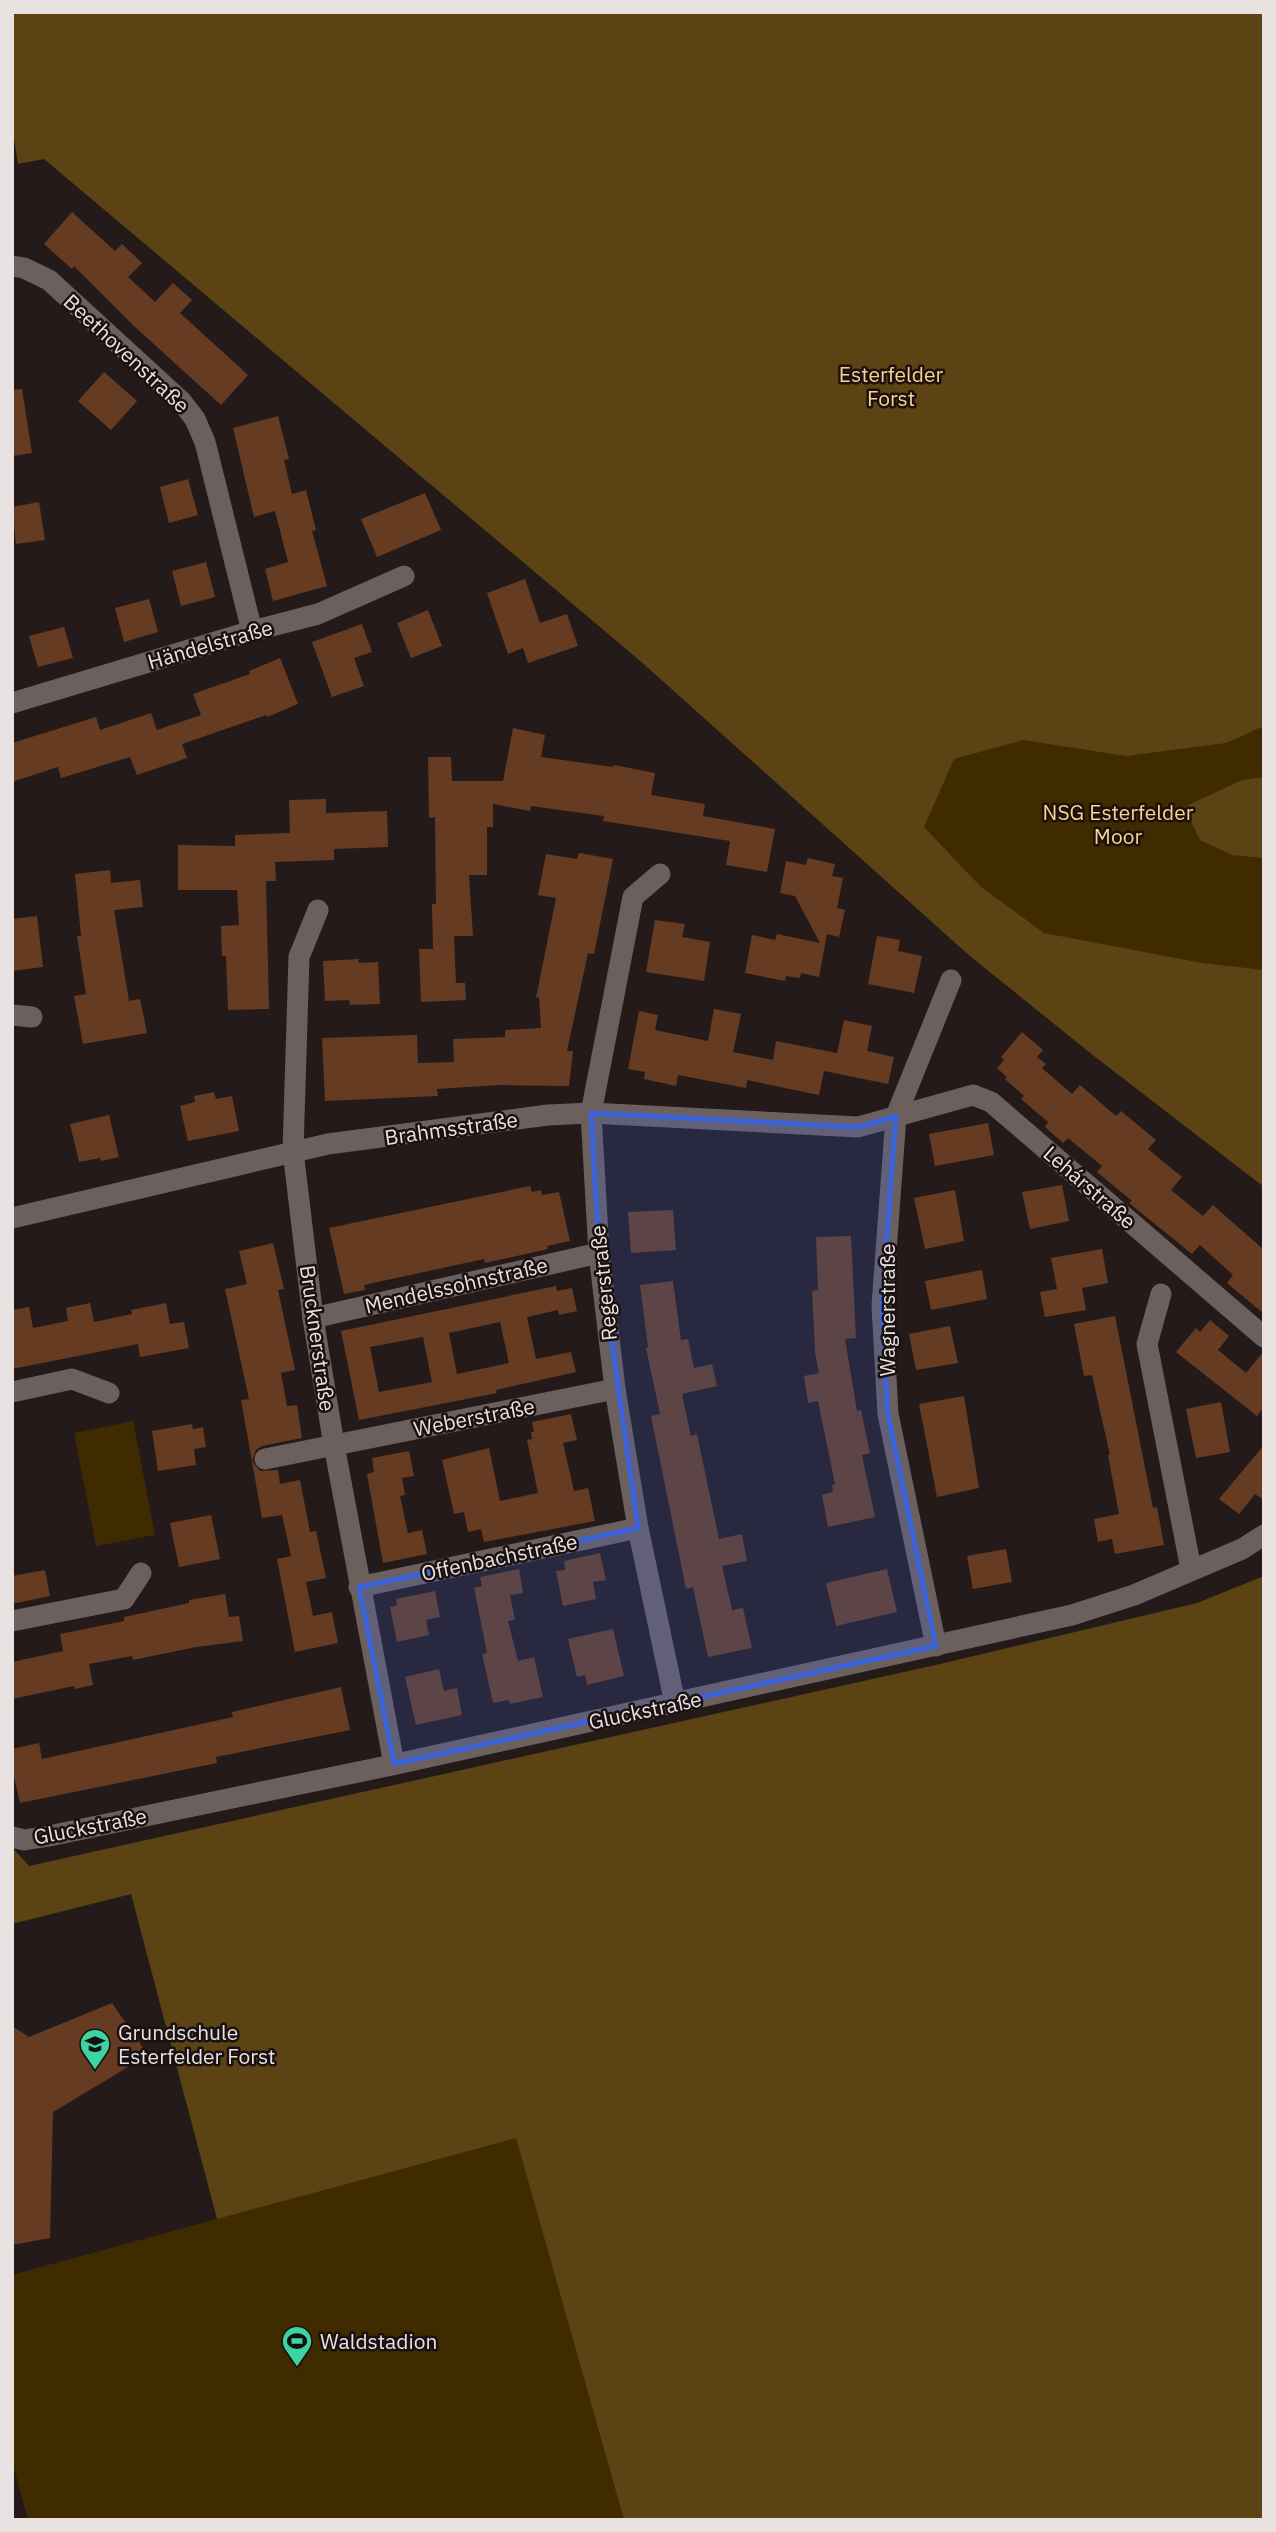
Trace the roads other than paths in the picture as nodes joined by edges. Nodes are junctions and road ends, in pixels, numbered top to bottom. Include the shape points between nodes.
1 (12, 266) edge
2 (404, 576) dead end
3 (252, 631) junction
4 (12, 702) edge
5 (660, 874) dead end
6 (318, 910) dead end
7 (951, 981) dead end
8 (591, 1113) junction
9 (896, 1116) junction
10 (293, 1151) junction
11 (12, 1218) edge
12 (598, 1253) junction
13 (1161, 1294) dead end
14 (313, 1318) junction
15 (1264, 1338) edge
16 (615, 1389) junction
17 (12, 1392) edge
18 (109, 1393) dead end
19 (334, 1445) junction
20 (265, 1459) dead end
21 (638, 1528) junction
22 (1264, 1535) edge
23 (1191, 1569) junction
24 (141, 1573) dead end
25 (359, 1587) junction
26 (12, 1621) edge
27 (936, 1646) junction
28 (675, 1703) junction
29 (394, 1764) junction
30 (12, 1837) edge

1 - 3 street, Beethovenstraße via 49,280 195,419 205,442
2 - 3 street, Händelstraße via 318,614
3 - 4 street, Händelstraße
5 - 8 street, Regerstraße via 633,897
6 - 10 street, Brucknerstraße via 299,957
7 - 9 street, Wagnerstraße
8 - 9 street, Brahmsstraße via 858,1127
8 - 10 street, Brahmsstraße
8 - 12 street, Regerstraße
9 - 15 street, Lehárstraße via 973,1094 991,1102
9 - 27 street, Wagnerstraße via 883,1306 888,1414
10 - 11 street, Brahmsstraße
10 - 14 street, Brucknerstraße
12 - 14 street, Mendelssohnstraße
12 - 16 street, Regerstraße
13 - 23 street via 1147,1344
14 - 19 street, Brucknerstraße
16 - 19 street, Weberstraße
16 - 21 street, Regerstraße
17 - 18 street via 72,1379
19 - 20 street, Weberstraße
19 - 25 street, Brucknerstraße
21 - 25 street, Offenbachstraße
21 - 28 street, Regerstraße
22 - 23 street, Gluckstraße
23 - 27 street, Gluckstraße via 1134,1595 1072,1615
24 - 26 street via 124,1599
25 - 29 street, Brucknerstraße
27 - 28 street, Gluckstraße
28 - 29 street, Gluckstraße
29 - 30 street, Gluckstraße via 50,1836

